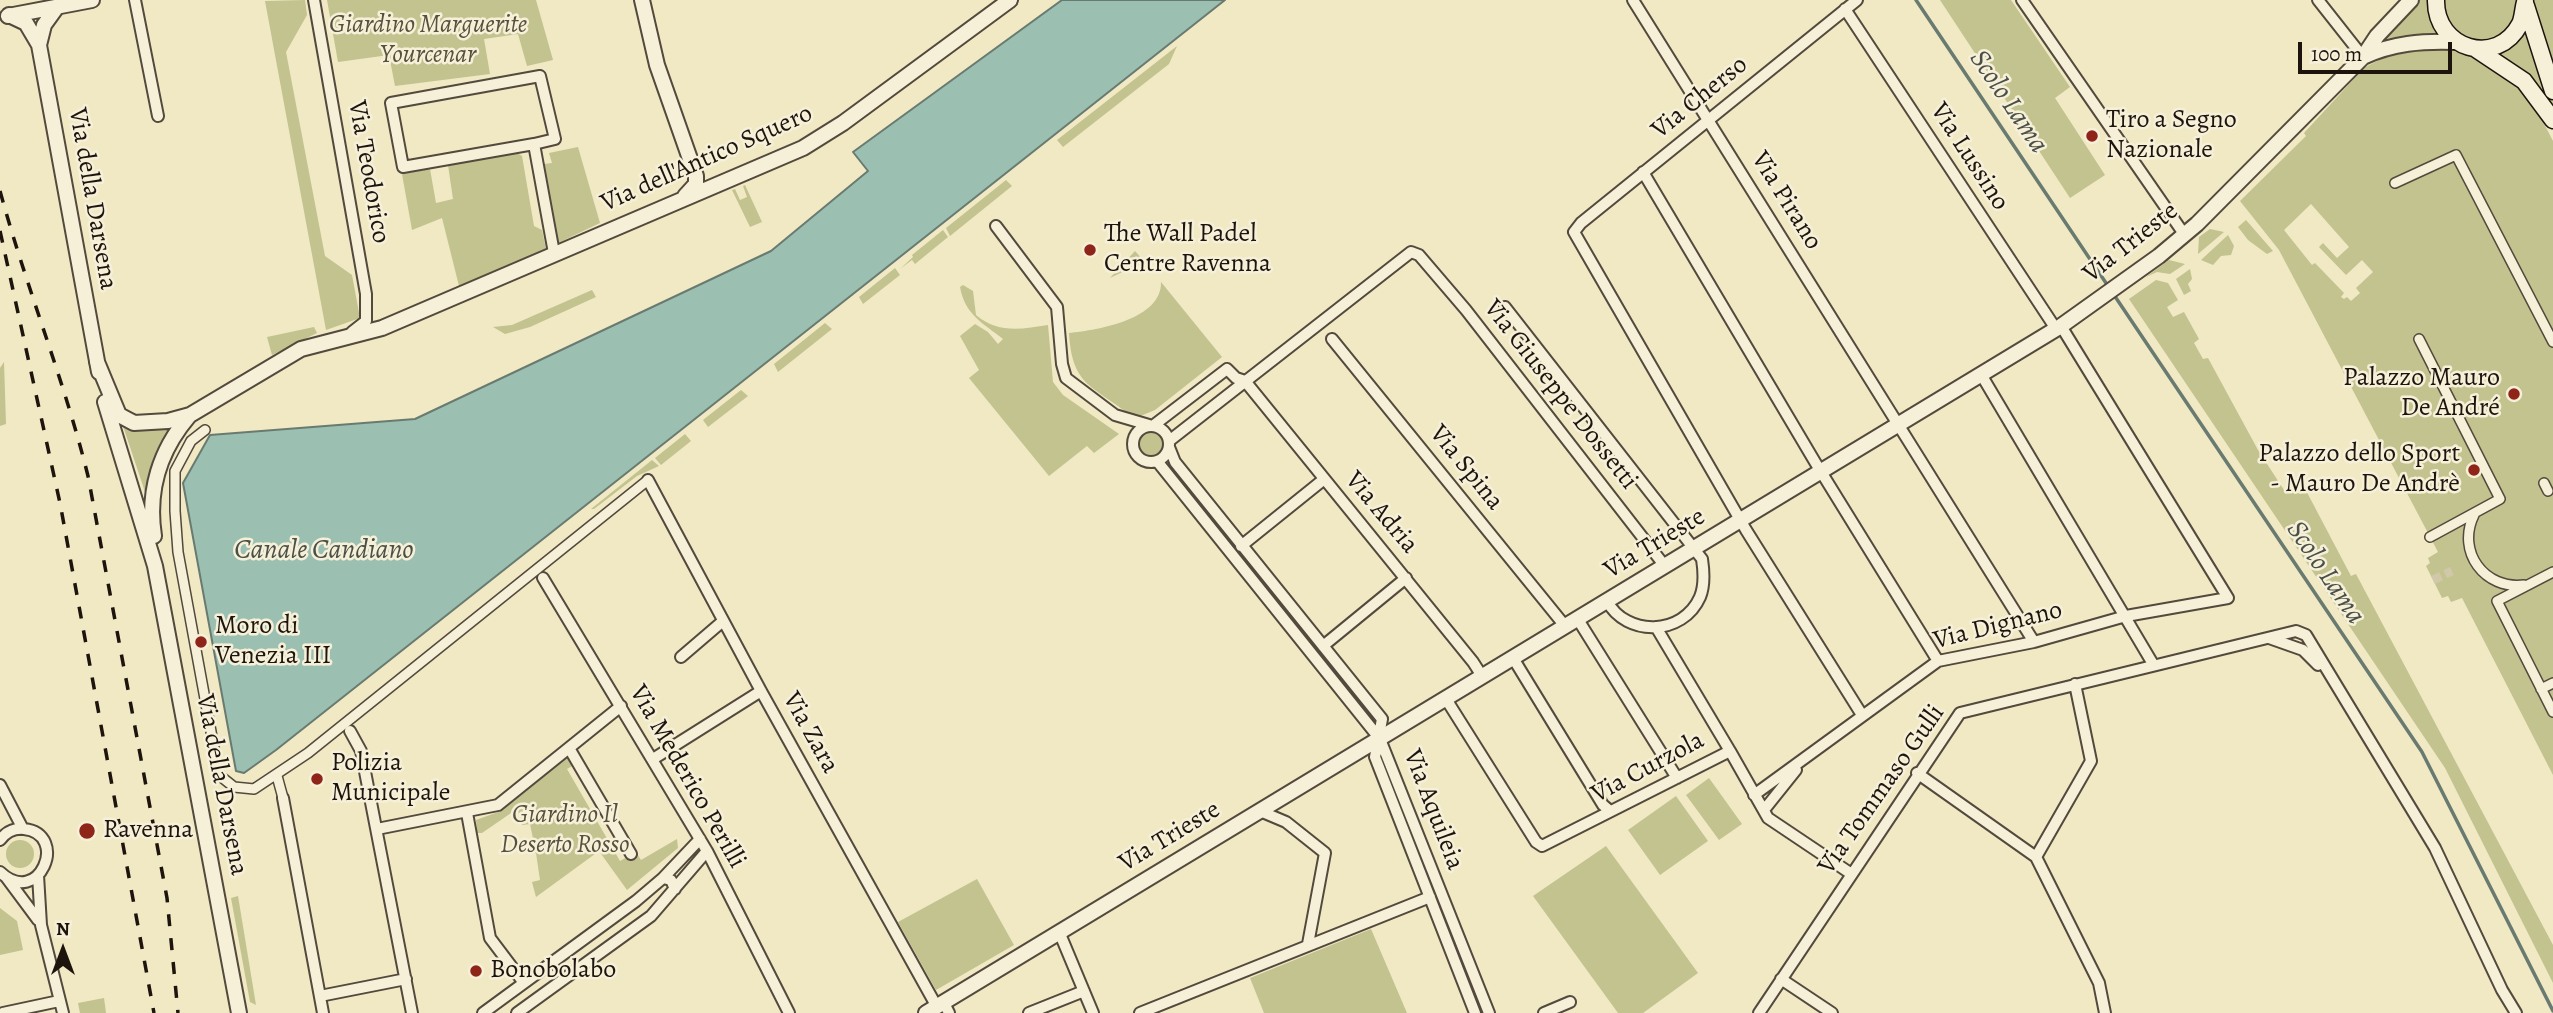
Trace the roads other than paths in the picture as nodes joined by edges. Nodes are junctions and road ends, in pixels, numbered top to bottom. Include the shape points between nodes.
1 (92, 0) edge
2 (135, 0) edge
3 (314, 0) edge
4 (642, 0) edge
5 (1010, 0) edge
6 (1633, 0) edge
7 (1857, 0) edge
8 (2022, 0) edge
9 (2318, 0) edge
10 (2411, 0) edge
11 (2436, 0) edge
12 (2524, 1) edge
13 (57, 7) junction
14 (1845, 9) junction
15 (5, 16) edge
16 (2454, 42) junction
17 (39, 45) junction
18 (2476, 49) junction
19 (2363, 57) junction
20 (2553, 91) edge
21 (159, 116) dead end
22 (2553, 120) edge
23 (1710, 121) junction
24 (534, 144) junction
25 (1643, 172) junction
26 (2395, 183) dead end
27 (678, 200) junction
28 (996, 226) dead end
29 (2185, 234) junction
30 (554, 253) junction
31 (1505, 307) dead end
32 (2058, 327) junction
33 (340, 338) junction
34 (1332, 339) dead end
35 (2419, 339) dead end
36 (2553, 342) edge
37 (97, 362) junction
38 (1982, 376) junction
39 (1245, 381) junction
40 (190, 415) junction
41 (1115, 415) junction
42 (1152, 425) junction
43 (1899, 426) junction
44 (205, 430) dead end
45 (1133, 440) junction
46 (1169, 444) junction
47 (1157, 461) junction
48 (1821, 472) junction
49 (648, 480) joint
50 (1323, 480) junction
51 (2474, 514) junction
52 (1742, 521) junction
53 (2430, 537) dead end
54 (1241, 546) junction
55 (1693, 546) junction
56 (1664, 565) junction
57 (155, 566) junction
58 (2553, 572) edge
59 (540, 573) junction
60 (1406, 578) junction
61 (2529, 584) junction
62 (2228, 598) joint
63 (1607, 601) junction
64 (2128, 620) junction
65 (723, 621) junction
66 (1571, 622) junction
67 (1656, 628) junction
68 (2034, 642) junction
69 (1323, 646) junction
70 (681, 657) dead end
71 (1513, 657) junction
72 (1938, 661) junction
73 (2153, 664) junction
74 (2138, 668) junction
75 (1482, 676) junction
76 (2553, 683) edge
77 (2075, 684) junction
78 (2541, 689) junction
79 (761, 691) junction
80 (1447, 699) junction
81 (621, 706) junction
82 (2553, 712) edge
83 (1861, 715) junction
84 (347, 728) junction
85 (1380, 739) junction
86 (1728, 747) junction
87 (569, 748) junction
88 (1806, 757) junction
89 (653, 759) junction
90 (1917, 773) junction
91 (277, 776) junction
92 (1676, 778) junction
93 (0, 785) edge
94 (0, 795) edge
95 (1754, 795) junction
96 (283, 798) joint
97 (0, 802) edge
98 (1609, 810) junction
99 (1764, 810) junction
100 (1260, 811) junction
101 (467, 813) junction
102 (23, 829) junction
103 (377, 829) junction
104 (1, 838) edge
105 (700, 839) junction
106 (707, 851) junction
107 (631, 854) dead end
108 (2036, 857) junction
109 (1850, 873) junction
110 (2, 875) edge
111 (38, 875) junction
112 (663, 878) junction
113 (675, 889) junction
114 (1430, 897) junction
115 (41, 925) junction
116 (1060, 934) junction
117 (1308, 944) junction
118 (406, 979) junction
119 (1781, 979) junction
120 (524, 983) junction
121 (2502, 990) junction
122 (1084, 991) junction
123 (320, 996) junction
124 (59, 1001) junction
125 (1570, 1002) dead end
126 (939, 1009) edge
127 (3, 1013) edge
128 (63, 1013) edge
129 (239, 1013) edge
130 (323, 1013) edge
131 (412, 1013) edge
132 (483, 1013) edge
133 (517, 1013) edge
134 (789, 1013) edge
135 (1029, 1013) edge
136 (1093, 1013) edge
137 (1140, 1013) edge
138 (1475, 1013) edge
139 (1489, 1013) edge
140 (1544, 1013) edge
141 (1759, 1013) edge
142 (1832, 1013) edge
143 (2105, 1013) edge
144 (2507, 1013) edge
145 (2516, 1013) edge

1 - 13 street
2 - 21 street
3 - 33 street, Via Teodorico via 366,294 366,321
4 - 27 street via 657,65 696,176 692,191
5 - 27 street, Via dell'Antico Squero via 803,148
6 - 23 street, Via Pirano
7 - 14 street, Via Cherso
8 - 29 street
9 - 19 street
10 - 19 street, Via Trieste
11 - 16 main road via 2441,24
12 - 18 main road via 2521,23 2510,37 2496,46
12 - 20 main road
13 - 15 street
13 - 17 street via 44,25
14 - 23 street, Via Cherso
14 - 32 street, Via Lussino
15 - 17 street, Via della Darsena via 26,23
16 - 18 main road
16 - 19 street, Via Trieste via 2395,45
17 - 37 street, Via della Darsena
18 - 22 main road via 2524,81
19 - 29 street, Via Trieste
23 - 25 street, Via Cherso
23 - 43 street, Via Pirano
24 - 24 street via 555,139 540,76 391,103 403,167
24 - 30 street
25 - 48 street
25 - 52 street, Via Cherso via 1574,232
26 - 36 street via 2456,155
27 - 30 street, Via dell'Antico Squero
28 - 41 street via 1057,307 1066,378
29 - 32 street, Via Trieste
30 - 33 street, Via dell'Antico Squero via 382,328
31 - 55 street
32 - 38 street, Via Trieste
32 - 62 street, Via Lussino
33 - 40 street, Via dell'Antico Squero via 293,353
34 - 66 street, Via Spina
35 - 51 street via 2500,499
37 - 40 street, Via della Darsena via 113,405 124,418 148,425
37 - 57 street, Via della Darsena
38 - 43 street, Via Trieste
38 - 64 street
39 - 42 street via 1227,369
39 - 46 street
39 - 50 street, Via Adria
39 - 56 street, Via Giuseppe Dossetti via 1411,252 1419,255
40 - 57 street, Via della Darsena via 168,445 150,497
41 - 42 street
41 - 45 street
42 - 45 street via 1139,430
42 - 46 street via 1164,431
43 - 48 street, Via Trieste
43 - 68 street, Via Pirano
44 - 91 street via 191,441 175,471 178,552 219,775 234,787 254,789
45 - 47 street via 1139,457
46 - 47 street via 1165,456
46 - 54 street via 1175,462
47 - 85 street
48 - 52 street, Via Trieste
48 - 72 street
49 - 59 street
49 - 65 street, Via Zara
50 - 54 street
50 - 60 street, Via Adria
51 - 53 street
51 - 61 street via 2467,541 2482,573 2514,586
52 - 55 street, Via Trieste
52 - 83 street
54 - 69 street
55 - 56 street, Via Trieste
55 - 67 street via 1704,572 1699,600 1686,615
56 - 63 street, Via Trieste
57 - 129 street, Via della Darsena
58 - 61 street
59 - 81 street, Via Mederico Perilli
59 - 84 street
60 - 69 street
60 - 75 street, Via Adria
61 - 78 street via 2497,601
62 - 64 street, Via Dignano
63 - 66 street, Via Trieste
63 - 67 street via 1614,613 1633,625
64 - 68 street, Via Dignano
64 - 73 street
64 - 74 street via 2141,648
65 - 70 street
65 - 79 street, Via Zara
66 - 71 street, Via Trieste
66 - 92 street, Via Spina
67 - 86 street
68 - 72 street, Via Dignano
69 - 85 street via 1382,719
71 - 75 street, Via Trieste
71 - 98 street
72 - 83 street, Via Dignano
73 - 74 street, Via Tommaso Gulli
73 - 121 street, Via Tommaso Gulli via 2287,632 2306,635 2435,848
74 - 77 street, Via Tommaso Gulli
75 - 80 street, Via Trieste
76 - 78 street
77 - 90 street, Via Tommaso Gulli via 1960,712
77 - 108 street via 2091,761
78 - 82 street
79 - 89 street
79 - 126 street, Via Zara
80 - 85 street, Via Trieste
80 - 98 street, Via Curzola via 1536,842 1542,846 1596,821
81 - 87 street
81 - 89 street, Via Mederico Perilli
83 - 88 street, Via Dignano
84 - 91 street
84 - 103 street via 361,751
85 - 100 street, Via Trieste
85 - 114 street, Via Aquileia via 1375,757
85 - 139 street, Via Aquileia
86 - 92 street, Via Curzola
86 - 95 street, Via Curzola
87 - 101 street via 498,805
87 - 107 street
88 - 95 street, Via Dignano
88 - 99 street, Via Dignano
89 - 105 street, Via Mederico Perilli
90 - 108 street
90 - 109 street, Via Tommaso Gulli
91 - 96 street
92 - 98 street, Via Curzola
93 - 102 street
94 - 97 street
95 - 99 street, Via Curzola
96 - 123 street
99 - 109 street, Via Curzola
100 - 116 street, Via Trieste
100 - 117 street via 1286,822 1325,853
101 - 103 street
101 - 120 street via 490,938
102 - 104 street
102 - 111 street via 37,834 46,847 47,862
103 - 118 street
105 - 106 street, Via Mederico Perilli
105 - 112 street
106 - 113 street
106 - 134 street, Via Mederico Perilli
108 - 143 street via 2099,982
109 - 119 street, Via Tommaso Gulli
110 - 111 street via 19,882
110 - 115 street
111 - 115 street
112 - 113 street via 671,880
112 - 120 street
113 - 133 street via 628,934
114 - 117 street
114 - 138 street, Via Aquileia
115 - 124 street
116 - 122 street
116 - 126 street, Via Trieste
117 - 137 street
118 - 123 street
118 - 131 street
119 - 141 street, Via Tommaso Gulli
119 - 142 street
120 - 132 street
121 - 144 street, Via Tommaso Gulli
121 - 145 street, Via Tommaso Gulli
122 - 135 street
122 - 136 street
123 - 130 street
124 - 127 street
124 - 128 street
125 - 140 street

